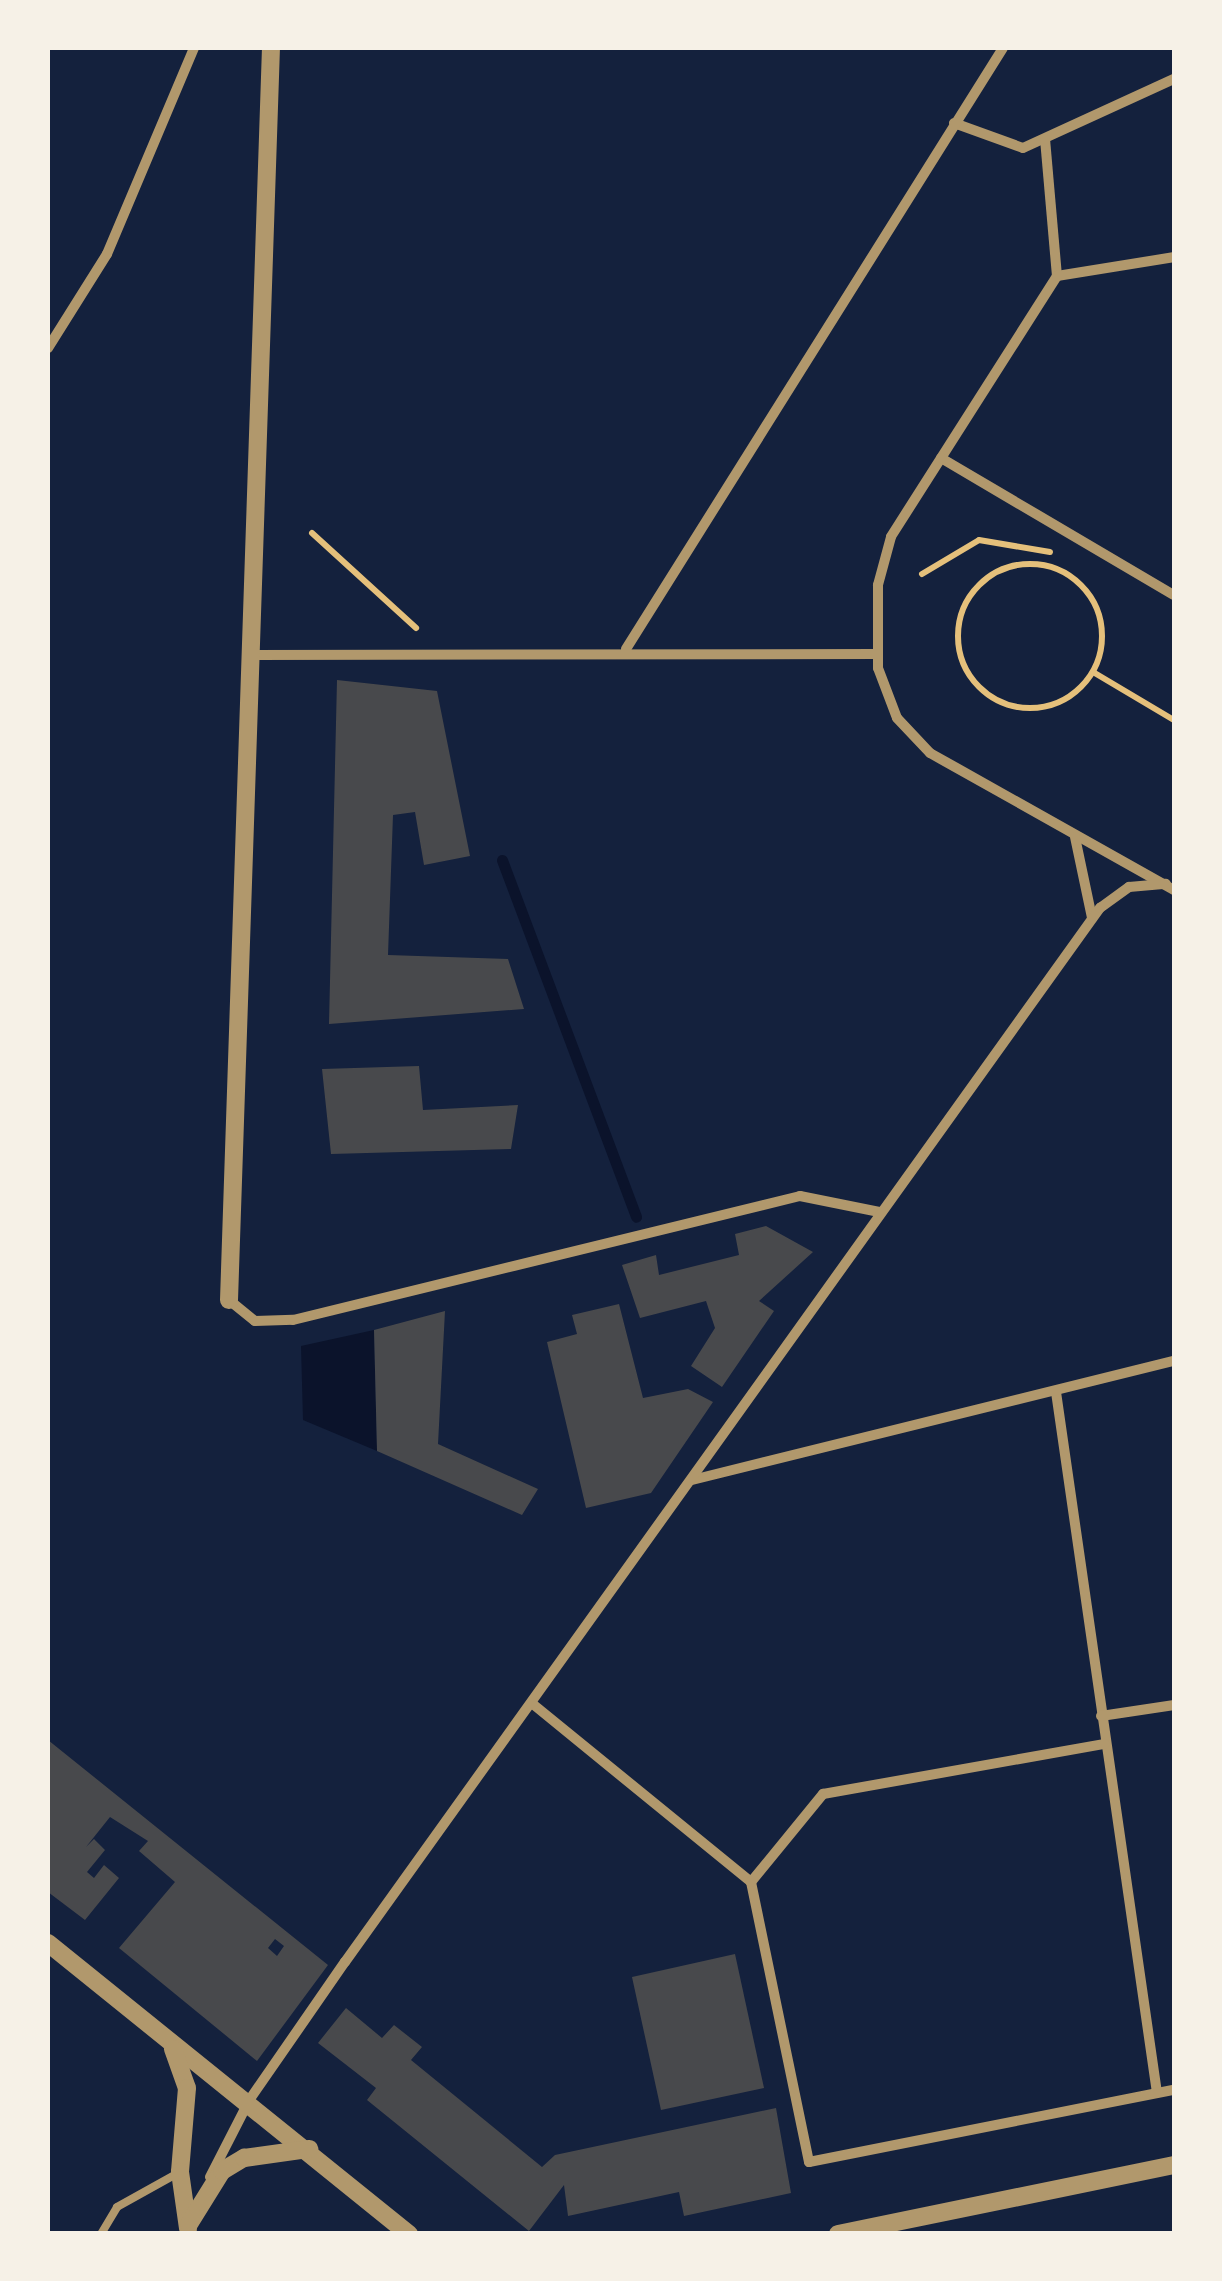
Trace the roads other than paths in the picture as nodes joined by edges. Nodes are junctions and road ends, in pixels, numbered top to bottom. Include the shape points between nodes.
1 (194, 48) edge
2 (271, 48) edge
3 (1003, 48) edge
4 (1174, 79) edge
5 (954, 124) junction
6 (1046, 139) junction
7 (1174, 258) edge
8 (1057, 276) junction
9 (48, 348) edge
10 (941, 458) junction
11 (1174, 595) edge
12 (626, 649) junction
13 (877, 654) junction
14 (250, 655) junction
15 (1075, 837) junction
16 (1170, 887) edge
17 (1092, 918) junction
18 (879, 1212) junction
19 (229, 1300) joint
20 (1174, 1362) edge
21 (1056, 1392) junction
22 (691, 1480) junction
23 (534, 1705) junction
24 (1174, 1705) edge
25 (1101, 1716) junction
26 (1105, 1744) junction
27 (751, 1882) junction
28 (48, 1944) edge
29 (173, 2048) junction
30 (1174, 2090) edge
31 (1156, 2093) junction
32 (250, 2098) junction
33 (309, 2149) junction
34 (1174, 2165) edge
35 (180, 2172) junction
36 (198, 2199) junction
37 (188, 2230) edge
38 (101, 2234) edge
39 (409, 2234) edge
40 (838, 2234) edge

1 - 9 street via 107,254
2 - 14 street
3 - 5 street
4 - 6 street
5 - 6 street via 997,146
5 - 12 street
6 - 8 street
7 - 8 street
8 - 10 street
10 - 11 street
10 - 13 street via 883,558
12 - 13 street
12 - 14 street
13 - 15 street via 886,698 930,753
14 - 19 street
15 - 16 street via 1086,834
15 - 17 street
16 - 17 street via 1129,888
17 - 18 street
18 - 19 street via 800,1196 293,1320 255,1320
18 - 22 street
20 - 21 street
21 - 22 street
21 - 25 street
22 - 23 street
23 - 27 street
23 - 32 street
24 - 25 street
25 - 26 street
26 - 27 street via 824,1794
26 - 31 street
27 - 31 street via 809,2162
28 - 29 street
29 - 32 street
29 - 35 street via 187,2088
30 - 31 street
32 - 33 street
32 - 36 street
33 - 36 street via 244,2158
33 - 39 street
34 - 40 street
35 - 37 street
35 - 38 lane via 117,2207
36 - 37 street

